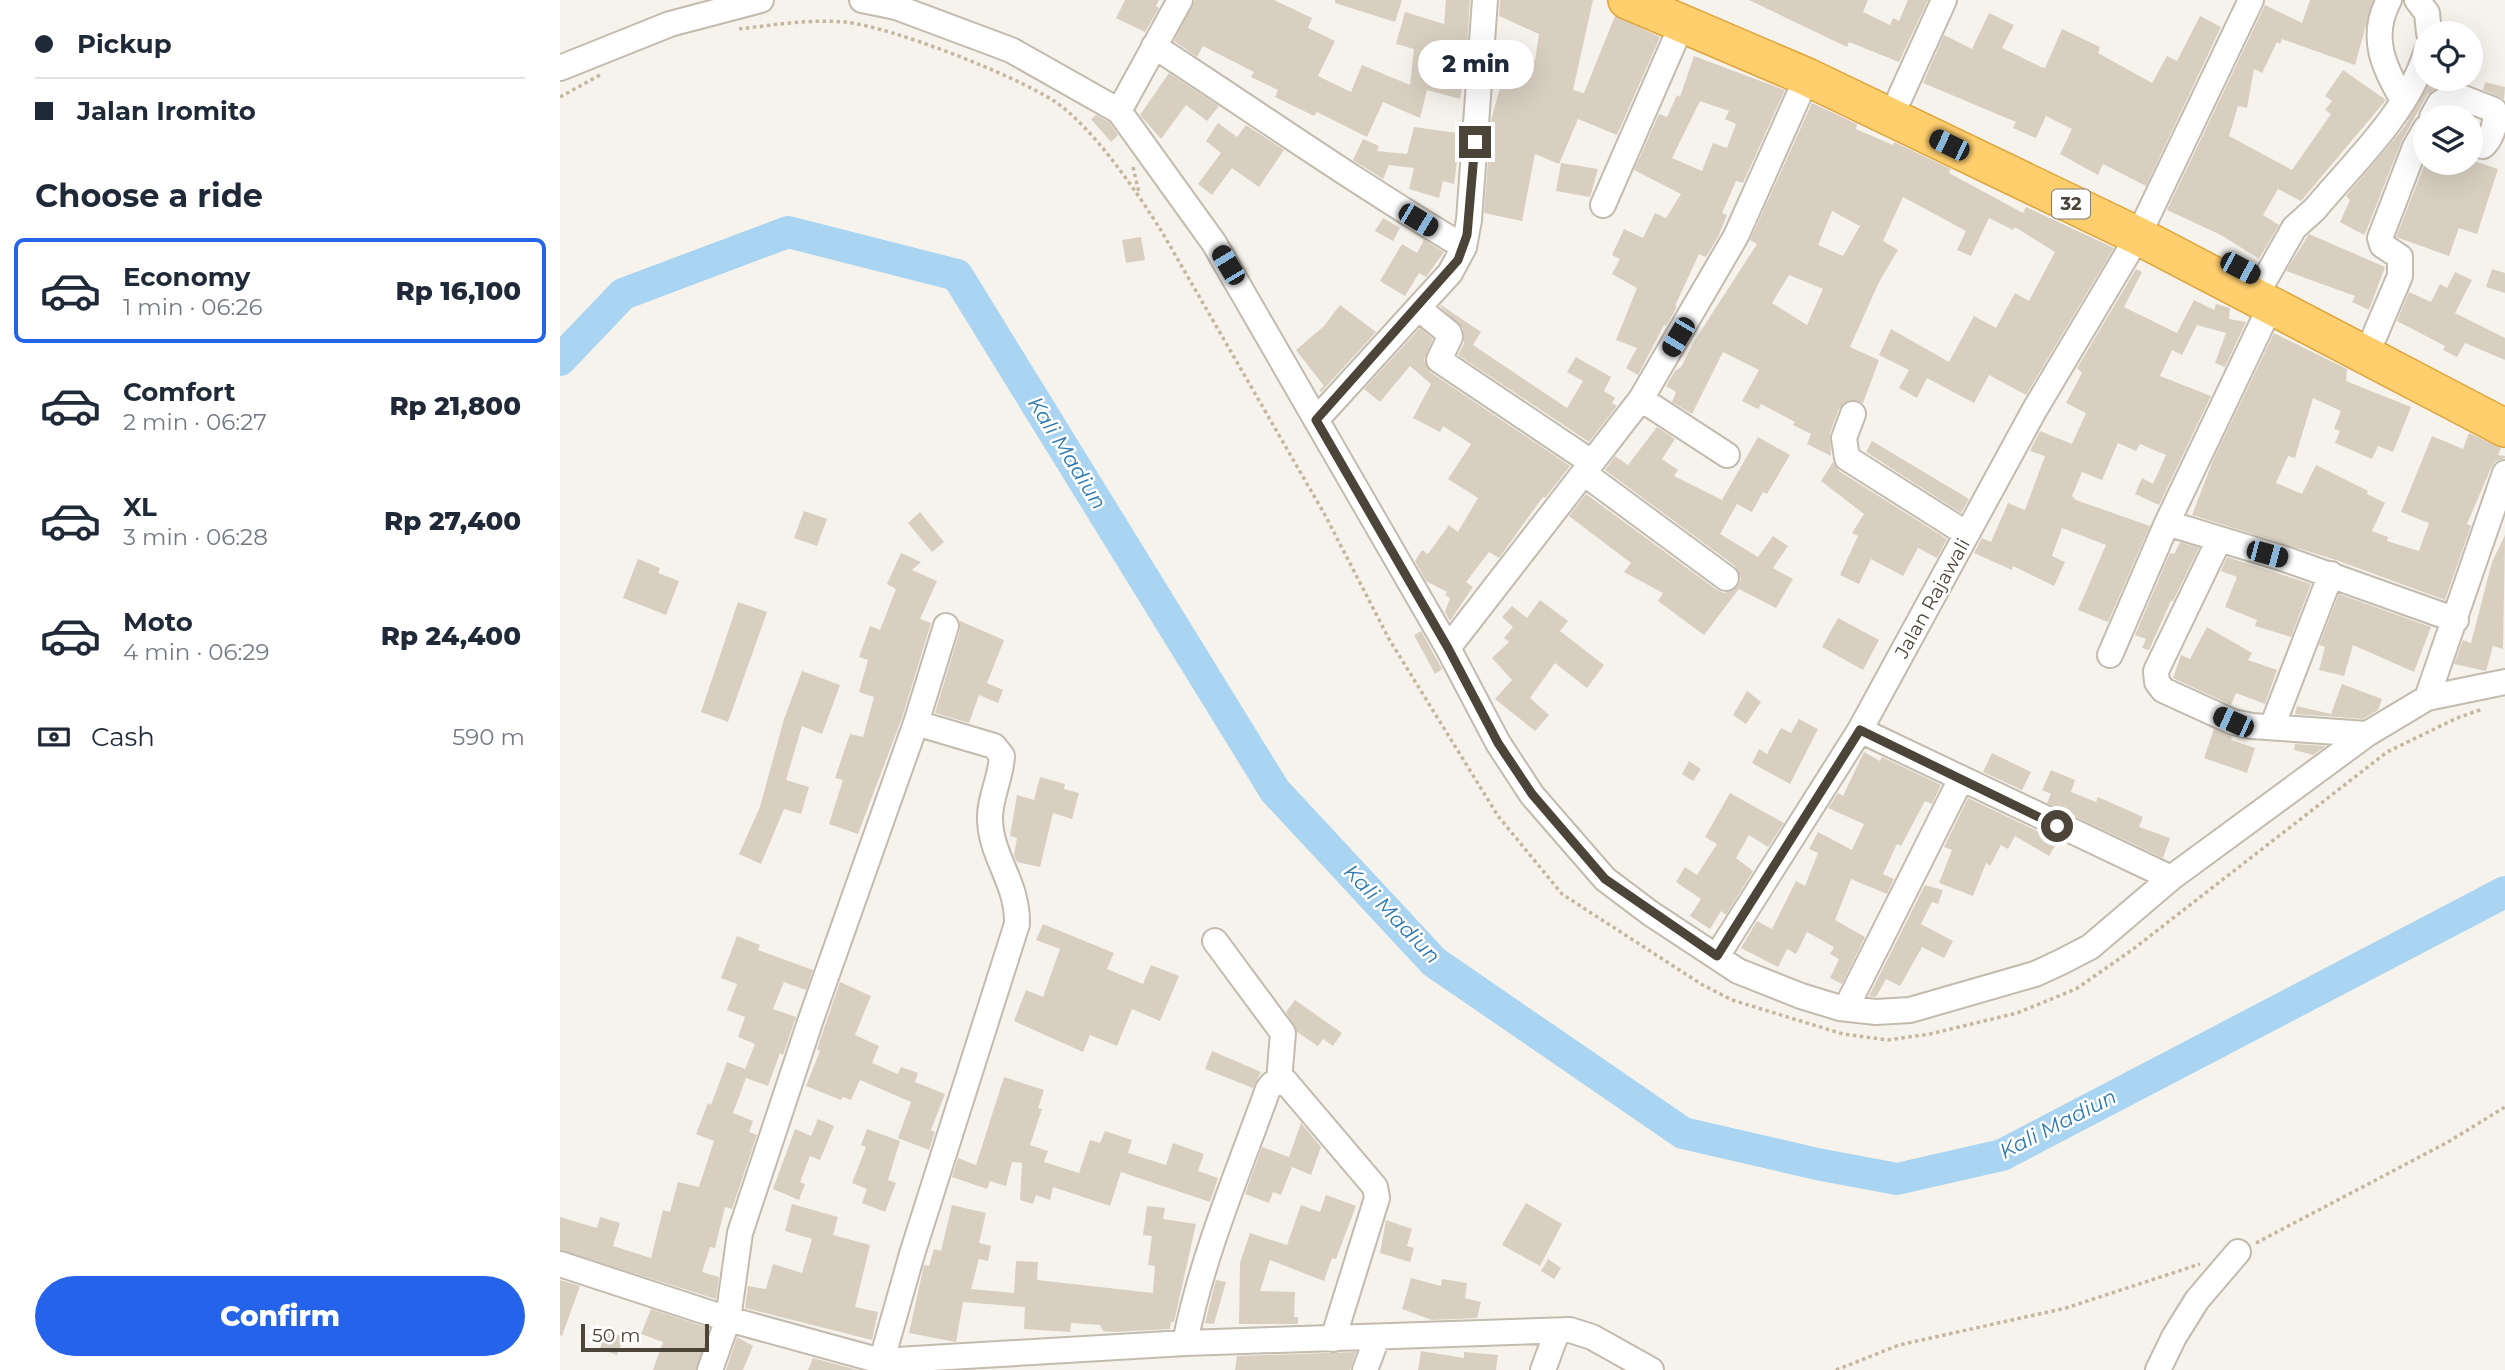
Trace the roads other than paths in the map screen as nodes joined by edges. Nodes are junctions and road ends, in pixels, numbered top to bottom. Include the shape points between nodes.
1 (761, 0) edge
2 (862, 0) edge
3 (1180, 0) edge
4 (1485, 0) edge
5 (1627, 0) edge
6 (1944, 0) edge
7 (2250, 0) edge
8 (2389, 0) edge
9 (2417, 0) edge
10 (1683, 12) edge
11 (2428, 21) edge
12 (1154, 46) junction
13 (560, 68) edge
14 (1807, 78) junction
15 (2413, 80) edge
16 (1900, 97) junction
17 (2403, 100) junction
18 (2439, 105) edge
19 (2481, 105) edge
20 (2483, 106) edge
21 (1119, 111) junction
22 (2483, 146) edge
23 (2413, 152) edge
24 (1602, 205) dead end
25 (2142, 227) junction
26 (1464, 247) junction
27 (2267, 294) junction
28 (1418, 308) junction
29 (2374, 337) junction
30 (1641, 399) junction
31 (2505, 407) edge
32 (1853, 414) dead end
33 (1316, 420) junction
34 (2505, 428) edge
35 (1727, 456) dead end
36 (1588, 468) junction
37 (2505, 473) edge
38 (2166, 523) junction
39 (1967, 534) junction
40 (2219, 540) junction
41 (2330, 574) junction
42 (1726, 578) dead end
43 (2456, 620) junction
44 (946, 626) dead end
45 (1448, 648) junction
46 (2110, 655) dead end
47 (2505, 682) edge
48 (2427, 698) junction
49 (916, 723) junction
50 (2272, 727) junction
51 (1860, 730) junction
52 (2367, 734) junction
53 (1961, 779) junction
54 (2171, 878) junction
55 (1215, 942) dead end
56 (1717, 956) junction
57 (1846, 1008) junction
58 (1279, 1081) junction
59 (2238, 1252) road end
60 (560, 1264) edge
61 (728, 1319) junction
62 (1557, 1332) junction
63 (1377, 1338) junction
64 (1333, 1339) junction
65 (1185, 1343) junction
66 (880, 1366) edge
67 (710, 1370) edge
68 (1365, 1370) edge
69 (1543, 1370) edge
70 (1651, 1370) edge
71 (2158, 1370) edge

1 - 13 street via 670,23
2 - 21 street via 896,7 1011,50
3 - 12 street
4 - 26 street
5 - 10 highway, 32
6 - 16 street
7 - 25 street, Jalan Rajawali
8 - 17 street via 2384,9 2380,57
9 - 11 street
10 - 14 highway, 32
10 - 16 highway, 32
10 - 24 street
12 - 21 street
12 - 26 street via 1371,192
14 - 25 highway, 32
14 - 30 street via 1726,255
15 - 17 street
16 - 25 highway, 32
17 - 27 street via 2315,209 2301,218
18 - 19 street via 2453,94
20 - 22 street via 2496,116
21 - 33 street via 1214,243
23 - 29 street via 2380,238 2382,245 2400,257 2400,276
25 - 27 highway, 32
25 - 39 street, Jalan Rajawali
26 - 28 street via 1450,273
27 - 29 highway, 32
27 - 34 highway, 32
27 - 38 street
28 - 33 street
28 - 36 street via 1449,333 1439,360
29 - 31 highway, 32
30 - 35 street
30 - 36 street
32 - 39 street via 1844,438 1847,458
33 - 45 street
36 - 42 street
36 - 45 street
37 - 43 street
38 - 40 street
38 - 46 street
39 - 51 street, Jalan Rajawali
40 - 41 street
40 - 50 street via 2156,671 2157,682 2163,690 2233,722
41 - 43 street
41 - 50 street
43 - 48 street
44 - 49 street
45 - 56 street via 1498,743 1575,847 1605,879
47 - 48 street
48 - 52 street
49 - 61 street via 740,1233
49 - 66 street via 994,746 1002,756 990,819 993,841 1018,903 1017,924
50 - 52 street
51 - 53 street
51 - 56 street, Jalan Rajawali
52 - 54 street
53 - 54 street
53 - 57 street
54 - 57 street via 2090,947 2035,974 1910,1010
55 - 58 street via 1283,1033
56 - 57 street via 1766,983
58 - 64 street via 1285,1081 1375,1187 1377,1198
58 - 65 street via 1268,1089 1212,1245
59 - 71 street via 2197,1300
60 - 61 street
61 - 66 street
61 - 67 street
62 - 63 street
62 - 69 street
62 - 70 street via 1570,1330 1592,1337
63 - 64 street
63 - 68 street
64 - 65 street
65 - 66 street

